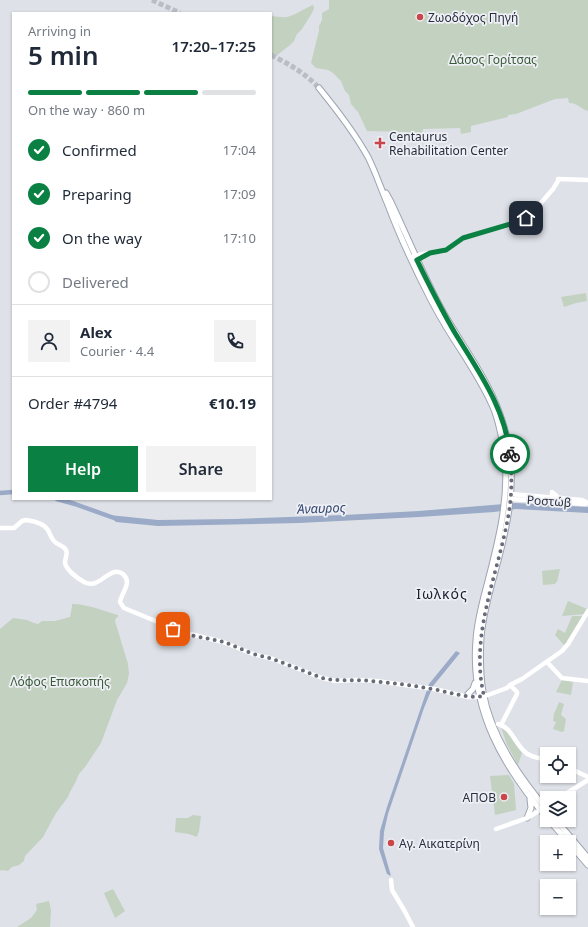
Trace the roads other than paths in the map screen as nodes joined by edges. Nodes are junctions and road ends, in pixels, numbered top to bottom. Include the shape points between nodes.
1 (319, 88) tunnel mouth
2 (588, 180) edge
3 (414, 258) junction
4 (509, 499) junction
5 (588, 503) edge
6 (506, 514) junction
7 (0, 528) edge
8 (588, 611) edge
9 (548, 662) junction
10 (476, 680) junction
11 (588, 681) edge
12 (510, 685) junction
13 (458, 694) junction
14 (468, 694) junction
15 (481, 695) junction
16 (540, 758) edge
17 (576, 771) edge
18 (588, 777) edge
19 (588, 780) edge
20 (570, 791) edge
21 (530, 796) junction
22 (540, 802) edge
23 (540, 805) edge
24 (540, 812) edge
25 (527, 818) junction
26 (555, 827) edge
27 (562, 827) edge
28 (496, 829) dead end
29 (561, 835) edge
30 (576, 852) edge
31 (588, 858) edge
32 (588, 865) edge
33 (391, 880) dead end
34 (413, 927) edge

1 - 3 main road via 365,152 392,202
2 - 3 street via 558,179 548,195 523,221 463,238 446,250
3 - 4 main road via 434,306 482,385 494,410 503,442
3 - 4 main road via 497,406 509,449
4 - 5 street, Ροστώβ
4 - 5 street via 550,498 582,500
4 - 6 main road
6 - 10 main road via 476,635
6 - 15 main road via 483,625 480,659
7 - 13 street via 15,528 23,520 44,526 54,541 66,550 67,568 82,580 94,584 111,573 121,573 127,584 120,601 122,606 182,632 224,642 330,680 365,680
8 - 9 street via 567,646
9 - 11 street via 562,678
9 - 12 street
10 - 14 main road via 474,688
10 - 15 main road
12 - 15 street
12 - 16 street via 517,694 500,724 524,752
13 - 14 street
13 - 15 street via 468,697
14 - 15 street
15 - 21 main road via 486,721 496,743 512,772
15 - 22 main road via 502,746
17 - 18 street
19 - 20 street
21 - 23 main road
21 - 25 main road via 531,808
24 - 25 street
25 - 28 street
26 - 29 main road
27 - 31 main road
30 - 32 main road
33 - 34 street via 392,890

